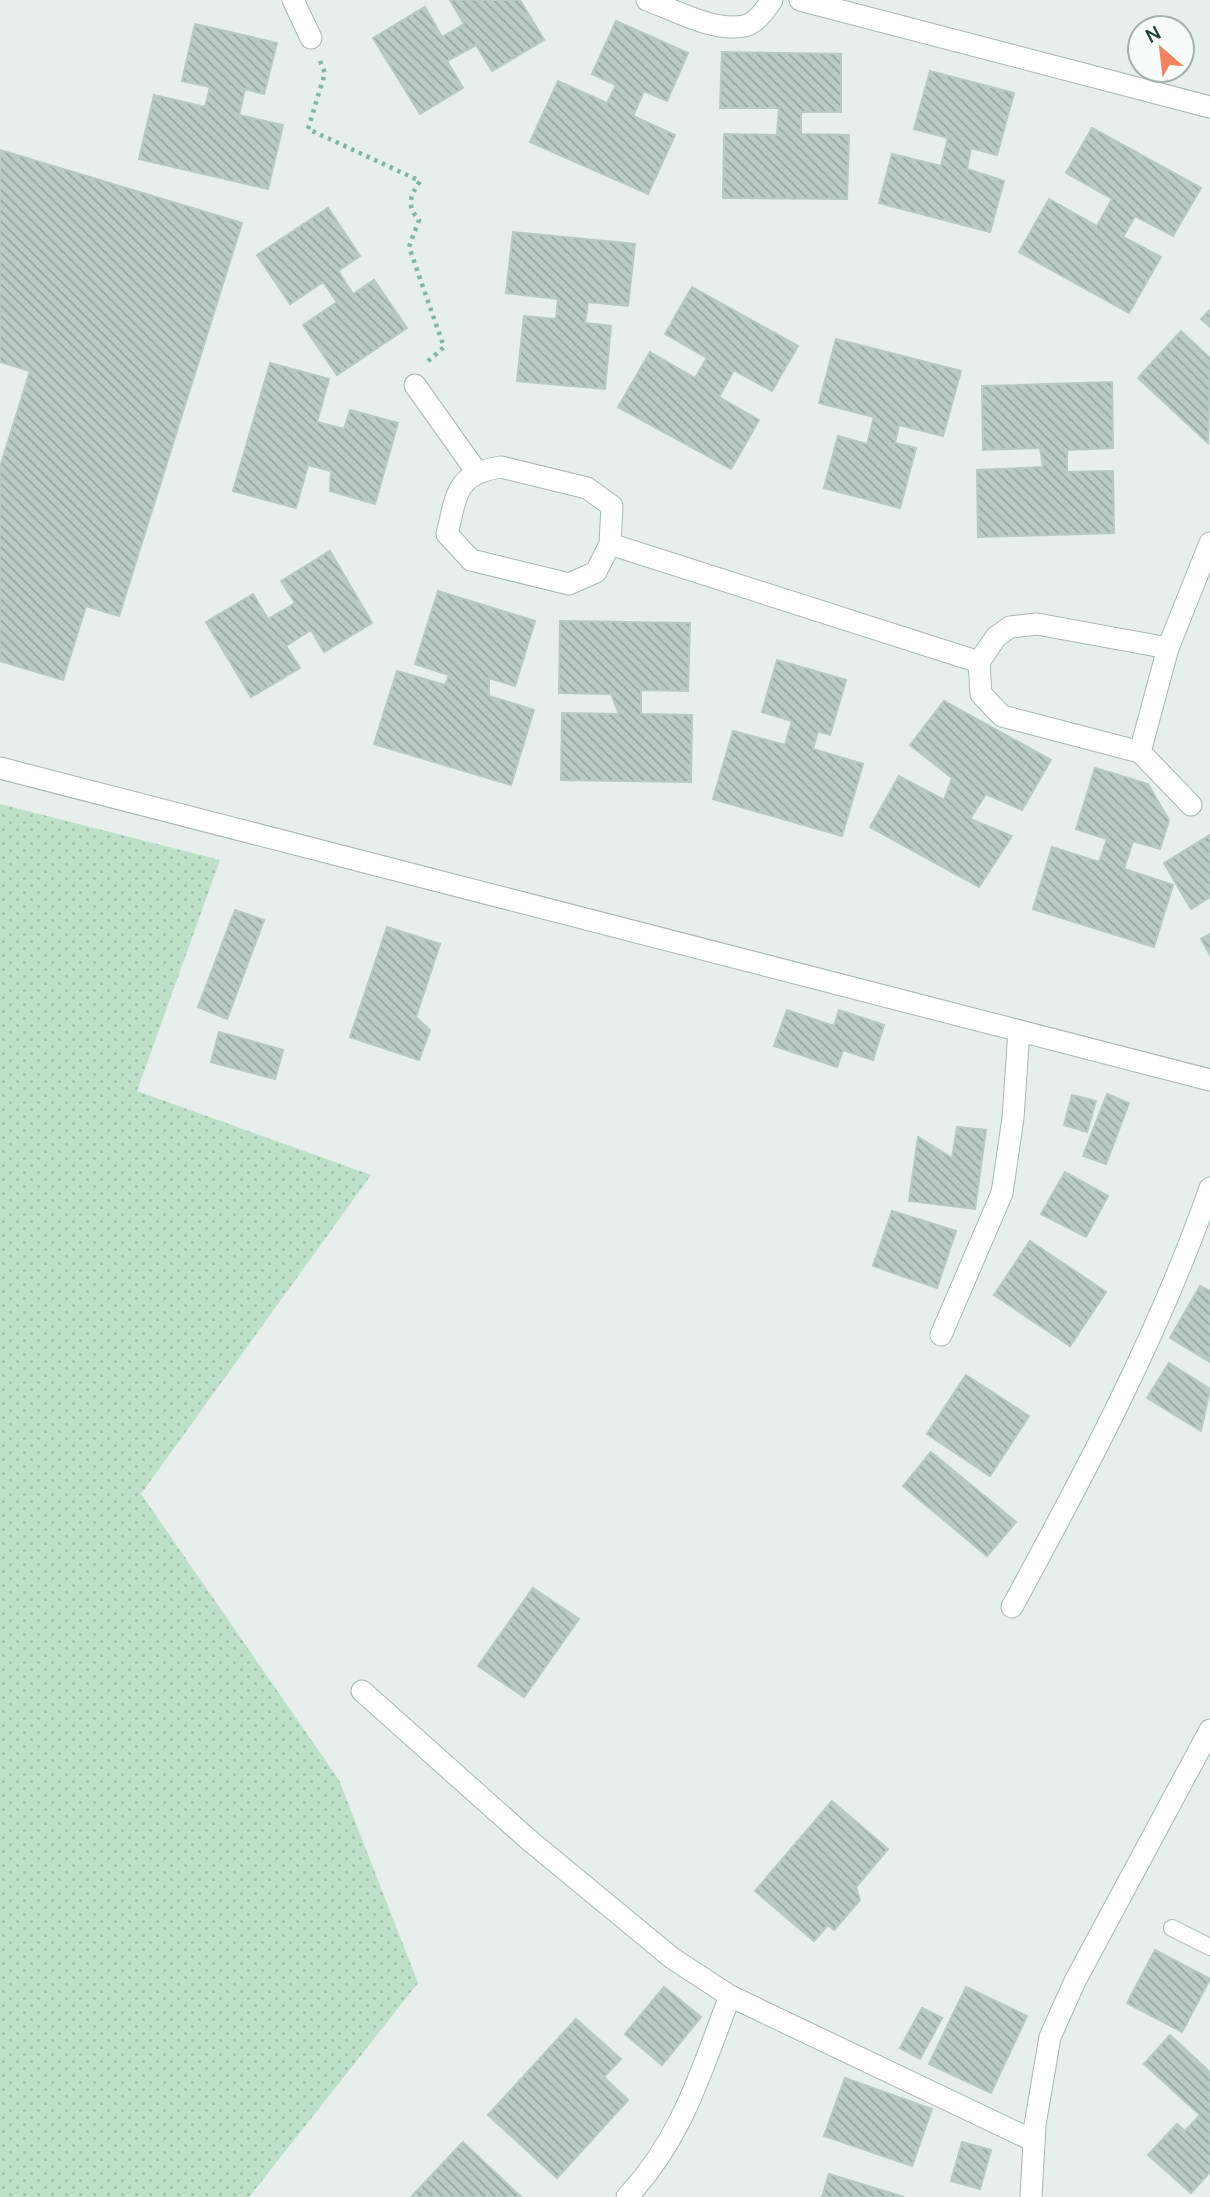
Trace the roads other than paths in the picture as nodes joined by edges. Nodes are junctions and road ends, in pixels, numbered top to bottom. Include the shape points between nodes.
1 (293, 0) edge
2 (647, 0) edge
3 (772, 0) edge
4 (800, 0) edge
5 (311, 38) road end
6 (1210, 107) edge
7 (415, 385) road end
8 (476, 471) junction
9 (1210, 543) edge
10 (610, 544) junction
11 (1168, 648) junction
12 (979, 662) junction
13 (1140, 752) junction
14 (0, 768) edge
15 (1191, 805) dead end
16 (1019, 1031) junction
17 (1210, 1080) edge
18 (1210, 1188) edge
19 (942, 1335) dead end
20 (1012, 1607) dead end
21 (362, 1691) dead end
22 (1210, 1730) edge
23 (1172, 1928) dead end
24 (1210, 1947) edge
25 (730, 1996) junction
26 (1034, 2141) junction
27 (627, 2197) edge
28 (1031, 2197) edge

1 - 5 street
2 - 3 street via 720,26 746,26 761,16
4 - 6 street
7 - 8 street
8 - 10 street via 501,467 587,488 612,506
8 - 10 street via 457,491 447,534 471,560 569,584 596,572
9 - 11 street
10 - 12 street
11 - 12 street via 1037,624 1010,627 996,637
11 - 13 street
12 - 13 street via 981,694 1002,716
13 - 15 street
14 - 16 street
16 - 17 street
16 - 19 street via 1002,1193
18 - 20 street via 1100,1445
21 - 25 street via 529,1840 672,1958
22 - 26 street via 1075,1981 1050,2037
23 - 24 lane
25 - 26 street
25 - 27 street via 677,2131 649,2174
26 - 28 street

